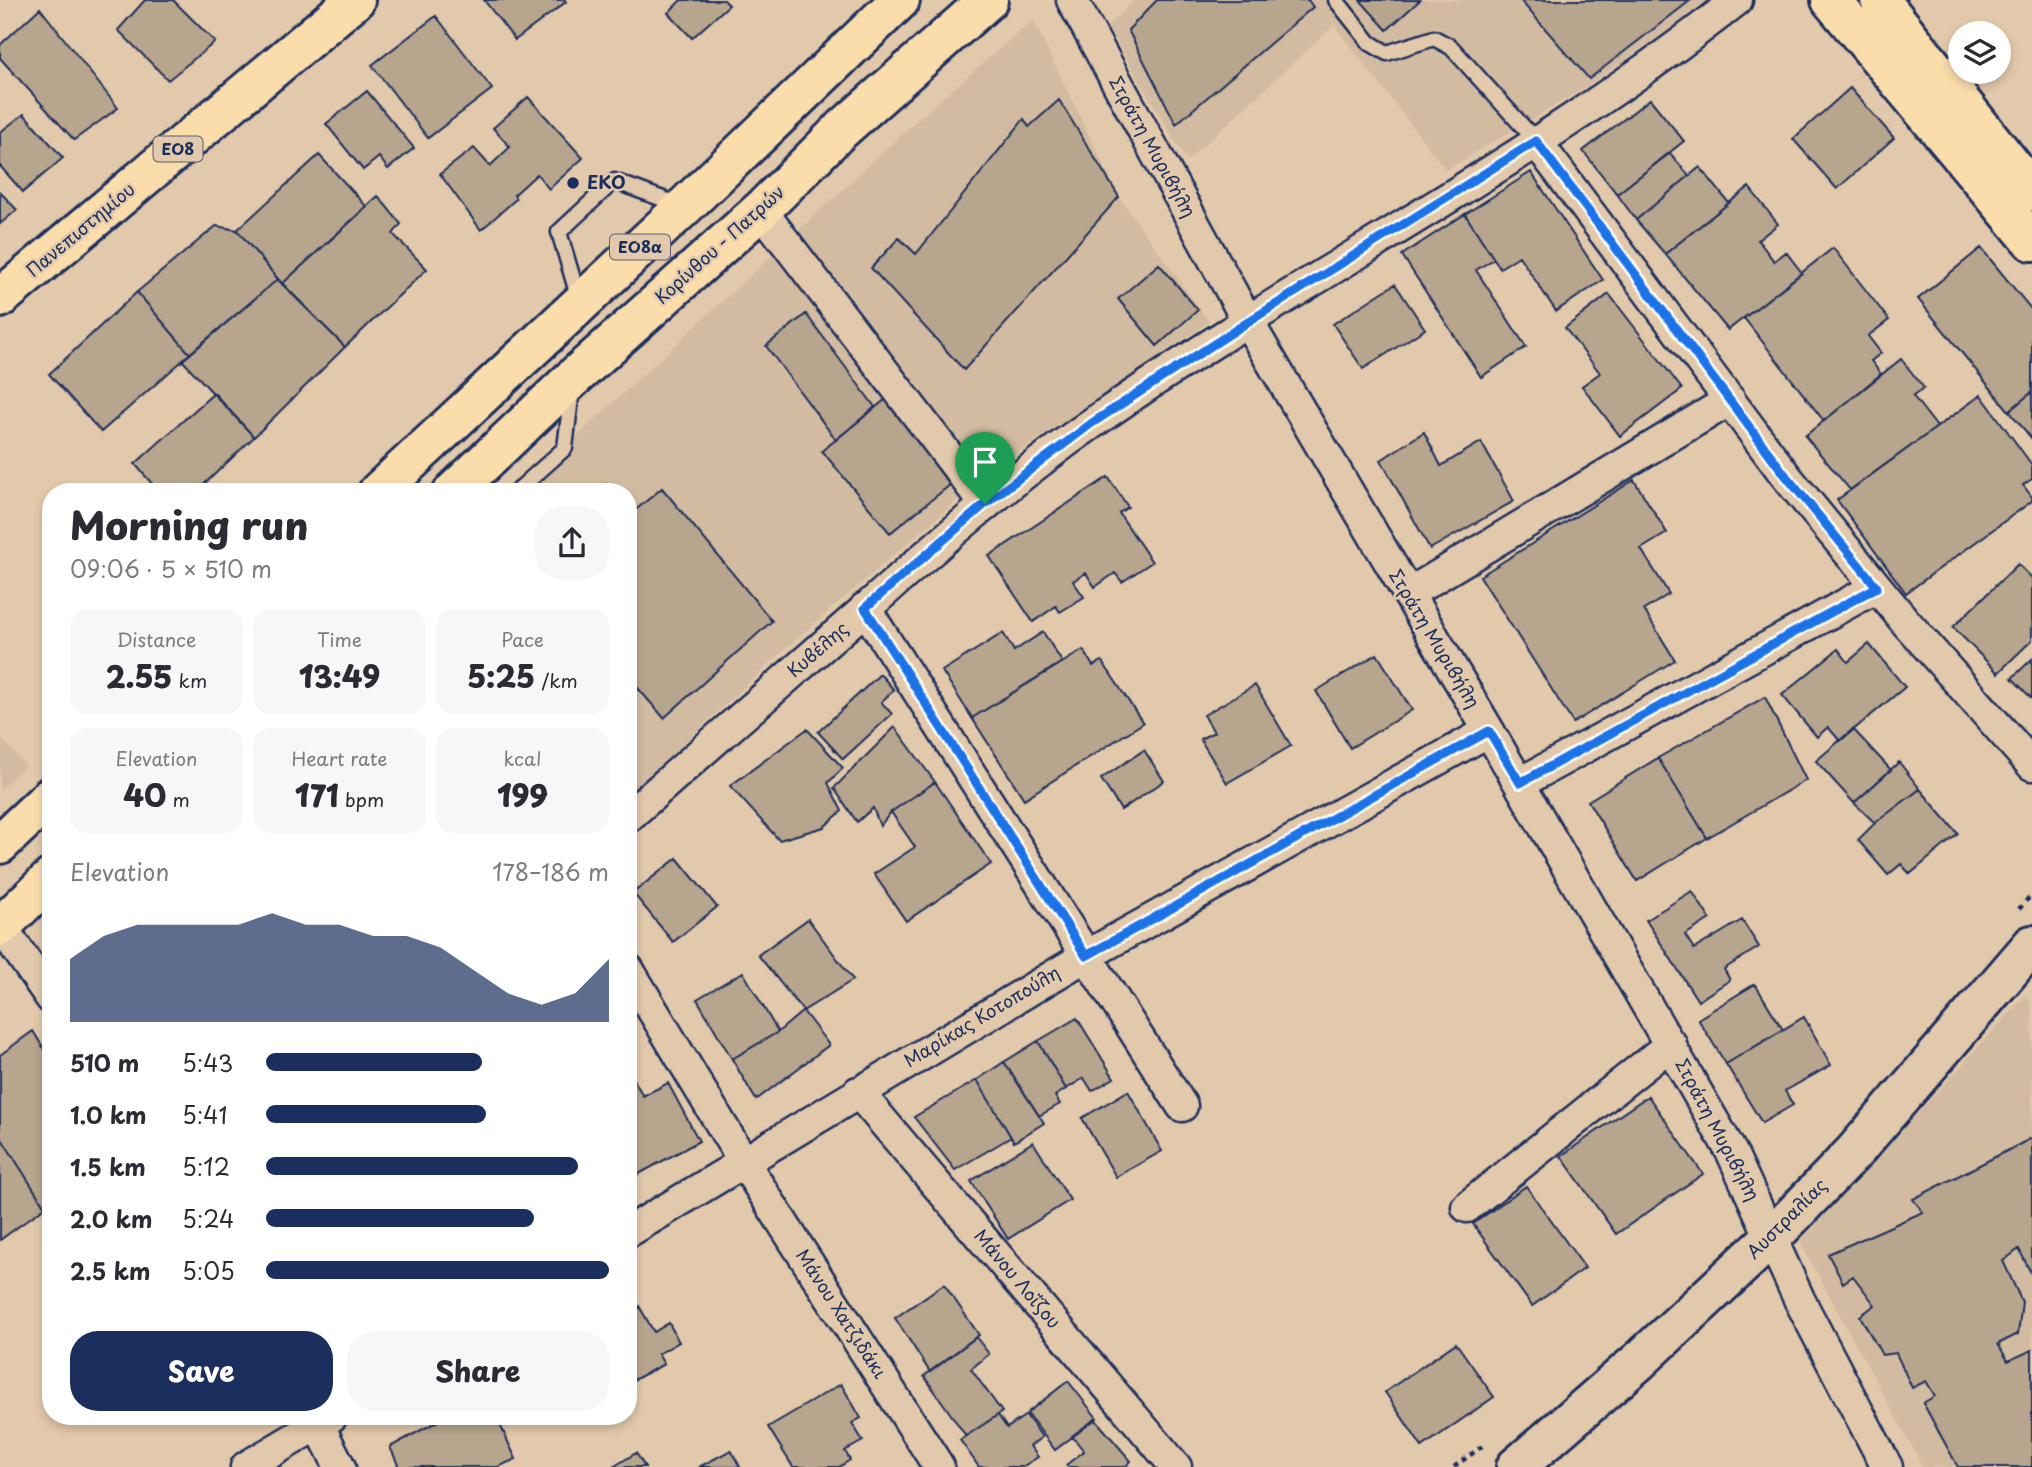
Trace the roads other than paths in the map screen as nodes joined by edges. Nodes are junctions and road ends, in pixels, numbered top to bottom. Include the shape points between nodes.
1 (355, 0) edge
2 (900, 0) edge
3 (988, 0) edge
4 (1072, 0) edge
5 (1336, 0) edge
6 (1737, 0) edge
7 (1831, 0) edge
8 (1880, 0) edge
9 (1536, 141) junction
10 (2032, 191) edge
11 (684, 206) junction
12 (761, 210) junction
13 (2032, 241) edge
14 (0, 298) edge
15 (580, 304) junction
16 (1248, 322) junction
17 (573, 378) junction
18 (1730, 400) junction
19 (388, 483) edge
20 (462, 483) edge
21 (526, 483) edge
22 (985, 504) junction
23 (1877, 587) junction
24 (1408, 594) junction
25 (865, 608) junction
26 (1489, 731) junction
27 (2032, 765) edge
28 (1520, 783) junction
29 (42, 804) edge
30 (637, 809) edge
31 (2, 839) edge
32 (42, 886) edge
33 (0, 926) edge
34 (2032, 945) edge
35 (1086, 956) junction
36 (637, 984) edge
37 (42, 985) edge
38 (1671, 1044) junction
39 (858, 1092) junction
40 (1182, 1106) dead end
41 (743, 1161) junction
42 (1468, 1207) dead end
43 (637, 1226) edge
44 (1771, 1238) junction
45 (312, 1425) edge
46 (323, 1425) edge
47 (246, 1467) edge
48 (340, 1467) edge
49 (939, 1467) edge
50 (1176, 1467) edge
51 (1516, 1467) edge
52 (1887, 1467) edge

1 - 14 main road, Πανεπιστημίου / ΕΟ8
2 - 11 main road, ΕΟ8α
3 - 12 main road, Κορίνθου - Πατρών / ΕΟ8α via 839,132
4 - 16 street, Στράτη Μυριβήλη
5 - 9 lane via 1370,43 1387,53 1434,38 1451,47
6 - 9 street, Κυβέλης via 1680,46
7 - 13 main road
8 - 10 main road
9 - 16 street, Κυβέλης
9 - 18 street
11 - 15 main road, ΕΟ8α
11 - 15 lane via 614,181 586,206 559,232
12 - 17 main road, Κορίνθου - Πατρών / ΕΟ8α
12 - 22 street
15 - 19 main road, ΕΟ8α
16 - 22 street, Κυβέλης via 1103,416
16 - 24 street, Στράτη Μυριβήλη
17 - 20 main road, Κορίνθου - Πατρών / ΕΟ8α
17 - 21 lane via 565,448
18 - 23 street
18 - 24 street
22 - 25 street, Κυβέλης
23 - 27 street
23 - 28 street
24 - 26 street, Στράτη Μυριβήλη
25 - 30 street, Κυβέλης
25 - 35 street
26 - 28 street, Στράτη Μυριβήλη
26 - 35 street, Μαρίκας Κοτοπούλη
28 - 38 street, Στράτη Μυριβήλη
29 - 31 main road
32 - 33 main road
33 - 37 street
34 - 44 street, Αυστραλίας via 1854,1152
35 - 39 street, Μαρίκας Κοτοπούλη
35 - 40 street
36 - 41 street, Μάνου Χατζιδάκι
38 - 42 street
38 - 44 street, Στράτη Μυριβήλη via 1738,1164
39 - 41 street, Μαρίκας Κοτοπούλη
39 - 50 street, Μάνου Λοΐζου
41 - 43 street, Μαρίκας Κοτοπούλη
41 - 49 street, Μάνου Χατζιδάκι
44 - 51 street, Αυστραλίας
44 - 52 street, Στράτη Μυριβήλη
45 - 47 street
46 - 48 street

